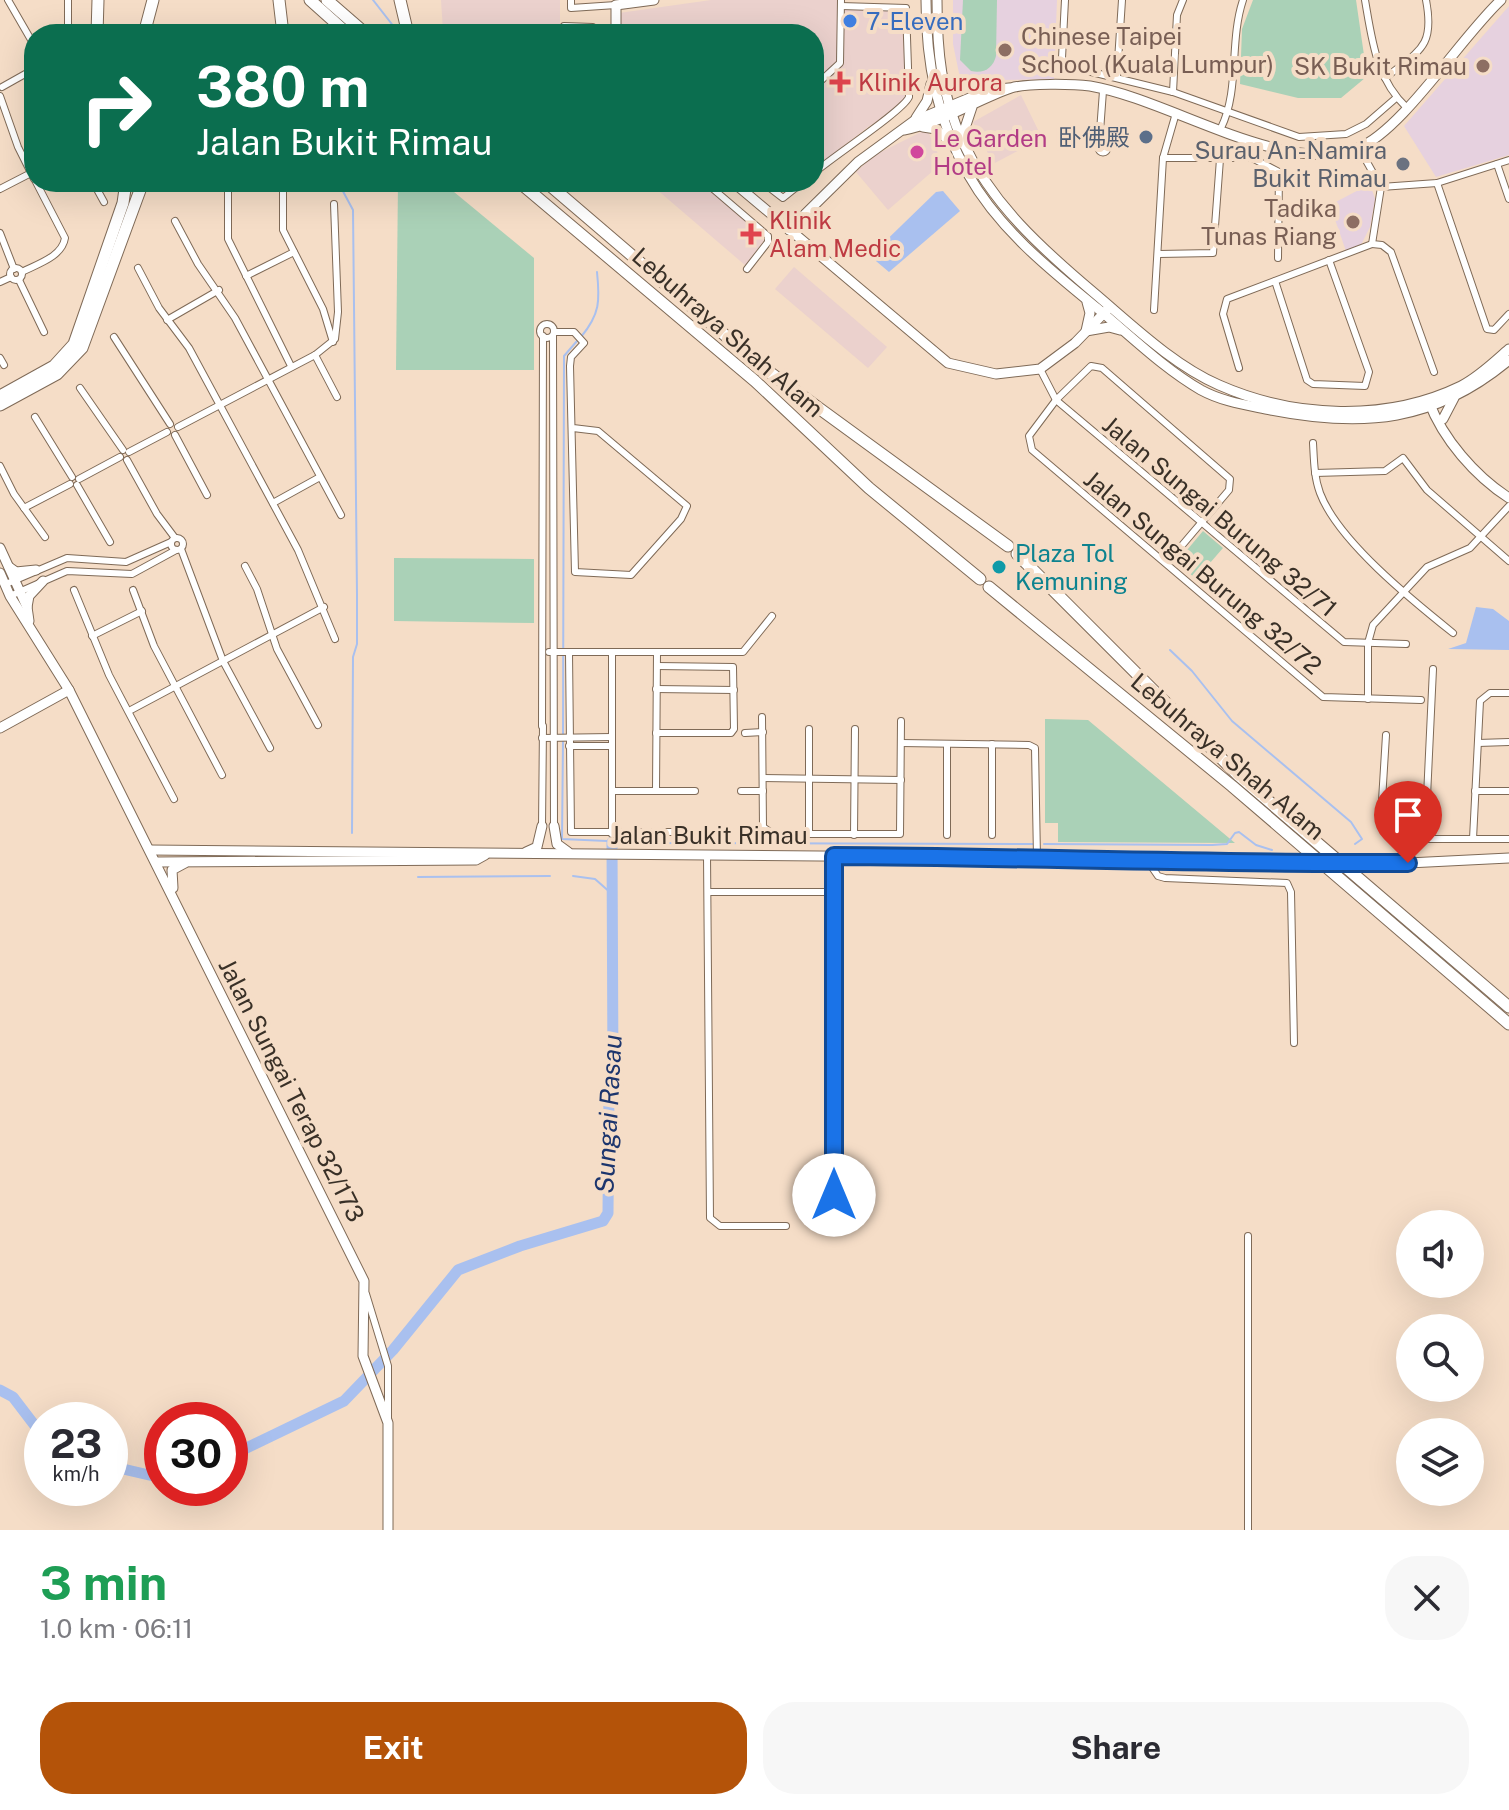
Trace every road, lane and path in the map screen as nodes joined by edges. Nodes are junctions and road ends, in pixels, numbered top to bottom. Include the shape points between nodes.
1 (8, 0) edge
2 (98, 0) edge
3 (145, 0) edge
4 (153, 0) edge
5 (279, 0) edge
6 (310, 0) edge
7 (327, 0) edge
8 (400, 0) edge
9 (571, 0) edge
10 (649, 0) edge
11 (937, 0) edge
12 (1065, 0) edge
13 (1122, 0) edge
14 (1183, 0) edge
15 (1243, 0) edge
16 (1365, 0) edge
17 (1426, 0) edge
18 (1501, 0) edge
19 (69, 2) edge
20 (841, 3) edge
21 (925, 3) edge
22 (616, 5) junction
23 (68, 24) edge
24 (97, 24) edge
25 (139, 24) edge
26 (147, 24) edge
27 (282, 24) edge
28 (337, 24) edge
29 (355, 24) edge
30 (406, 24) edge
31 (616, 24) edge
32 (24, 28) edge
33 (24, 75) edge
34 (1117, 76) junction
35 (824, 78) edge
36 (1385, 78) junction
37 (936, 80) junction
38 (1, 90) edge
39 (1103, 91) junction
40 (1173, 92) junction
41 (1396, 98) junction
42 (972, 102) junction
43 (1407, 108) junction
44 (946, 112) junction
45 (1176, 113) junction
46 (1228, 115) junction
47 (915, 124) junction
48 (1221, 128) junction
49 (958, 142) junction
50 (1103, 145) dead end
51 (1359, 148) junction
52 (24, 153) edge
53 (1163, 158) junction
54 (1220, 159) junction
55 (1509, 160) edge
56 (1497, 164) junction
57 (824, 165) edge
58 (24, 181) edge
59 (1437, 183) junction
60 (1381, 187) junction
61 (0, 189) edge
62 (40, 192) edge
63 (98, 192) edge
64 (125, 192) edge
65 (139, 192) edge
66 (228, 192) edge
67 (283, 192) edge
68 (530, 192) edge
69 (558, 192) edge
70 (717, 192) edge
71 (745, 192) edge
72 (1509, 199) edge
73 (104, 202) dead end
74 (334, 204) dead end
75 (175, 221) dead end
76 (789, 230) junction
77 (0, 233) edge
78 (1372, 244) junction
79 (294, 252) junction
80 (1159, 254) junction
81 (1278, 258) dead end
82 (1329, 260) junction
83 (138, 268) dead end
84 (747, 269) dead end
85 (16, 274) junction
86 (246, 276) junction
87 (1275, 281) junction
88 (0, 282) edge
89 (219, 290) junction
90 (1086, 299) junction
91 (323, 309) junction
92 (1106, 310) junction
93 (1154, 310) dead end
94 (338, 312) junction
95 (1509, 314) edge
96 (167, 320) junction
97 (1086, 331) junction
98 (1123, 331) junction
99 (44, 332) dead end
100 (553, 334) junction
101 (543, 336) junction
102 (114, 337) dead end
103 (333, 342) junction
104 (1509, 349) edge
105 (315, 355) junction
106 (1509, 360) edge
107 (291, 366) junction
108 (1239, 368) dead end
109 (1040, 369) junction
110 (1434, 372) dead end
111 (267, 379) junction
112 (80, 388) dead end
113 (0, 396) edge
114 (337, 397) dead end
115 (1454, 398) junction
116 (1056, 400) junction
117 (1432, 401) junction
118 (219, 404) junction
119 (0, 405) edge
120 (1412, 412) junction
121 (35, 417) dead end
122 (1441, 422) junction
123 (573, 428) junction
124 (170, 430) junction
125 (1313, 443) dead end
126 (125, 454) junction
127 (0, 466) edge
128 (1315, 473) junction
129 (320, 477) junction
130 (75, 481) junction
131 (207, 495) dead end
132 (1509, 498) edge
133 (273, 503) junction
134 (1509, 506) edge
135 (24, 508) junction
136 (341, 515) dead end
137 (1202, 524) junction
138 (45, 537) dead end
139 (1479, 538) junction
140 (173, 540) junction
141 (110, 542) dead end
142 (0, 548) edge
143 (178, 550) junction
144 (87, 558) junction
145 (6, 560) junction
146 (1509, 561) edge
147 (1167, 563) junction
148 (245, 566) dead end
149 (36, 570) junction
150 (86, 570) junction
151 (0, 573) edge
152 (43, 581) junction
153 (10, 583) junction
154 (74, 590) dead end
155 (133, 590) dead end
156 (1400, 592) junction
157 (14, 594) junction
158 (27, 607) junction
159 (324, 607) junction
160 (142, 611) junction
161 (772, 616) dead end
162 (29, 621) junction
163 (1453, 633) dead end
164 (92, 636) junction
165 (272, 636) junction
166 (335, 639) dead end
167 (1368, 643) junction
168 (1406, 644) dead end
169 (542, 652) junction
170 (562, 652) junction
171 (612, 653) junction
172 (657, 653) junction
173 (223, 661) junction
174 (657, 666) junction
175 (1433, 669) dead end
176 (175, 686) junction
177 (656, 689) junction
178 (69, 690) junction
179 (734, 690) junction
180 (1509, 693) edge
181 (1368, 699) junction
182 (1421, 700) dead end
183 (129, 711) junction
184 (762, 717) dead end
185 (901, 721) dead end
186 (318, 725) dead end
187 (542, 726) junction
188 (553, 726) junction
189 (0, 728) edge
190 (809, 729) dead end
191 (855, 729) dead end
192 (763, 732) junction
193 (656, 733) junction
194 (745, 733) dead end
195 (1386, 735) dead end
196 (612, 737) junction
197 (542, 738) junction
198 (561, 738) junction
199 (1509, 742) edge
200 (901, 743) junction
201 (1478, 743) junction
202 (947, 744) junction
203 (992, 744) junction
204 (569, 746) junction
205 (612, 746) junction
206 (270, 748) dead end
207 (222, 775) dead end
208 (763, 778) junction
209 (809, 778) junction
210 (855, 779) junction
211 (901, 780) junction
212 (612, 791) junction
213 (656, 791) junction
214 (695, 791) dead end
215 (741, 791) dead end
216 (763, 791) junction
217 (1475, 791) junction
218 (1509, 791) edge
219 (174, 799) dead end
220 (542, 826) junction
221 (554, 826) junction
222 (696, 832) dead end
223 (142, 834) junction
224 (612, 834) junction
225 (809, 834) junction
226 (854, 835) junction
227 (947, 835) dead end
228 (992, 835) dead end
229 (1425, 839) junction
230 (1473, 839) junction
231 (1509, 839) edge
232 (150, 850) junction
233 (548, 854) junction
234 (576, 854) junction
235 (507, 855) junction
236 (707, 855) junction
237 (188, 856) junction
238 (834, 856) junction
239 (1037, 858) junction
240 (1509, 858) edge
241 (156, 862) junction
242 (1149, 863) junction
243 (709, 892) junction
244 (834, 892) junction
245 (176, 903) junction
246 (1509, 1007) edge
247 (1509, 1024) edge
248 (1294, 1043) dead end
249 (834, 1225) dead end
250 (786, 1226) dead end
251 (1248, 1236) dead end
252 (364, 1291) junction
253 (388, 1423) junction
254 (388, 1530) edge
255 (1248, 1530) edge

1 - 32 street
2 - 24 highway
3 - 25 highway
4 - 26 highway
5 - 27 highway
6 - 28 highway
7 - 29 highway
8 - 30 highway
9 - 22 street via 571,8
10 - 22 street
11 - 37 street
12 - 34 street via 1062,58 1067,66
13 - 34 street
14 - 40 street via 1177,15
15 - 46 street via 1234,27
16 - 36 street via 1376,62
17 - 36 street via 1431,28 1426,45
18 - 43 street
19 - 23 street
20 - 35 street via 840,63
20 - 57 street via 906,8 909,97 904,107
21 - 37 street
22 - 31 street
33 - 38 street
34 - 40 street
36 - 41 street
37 - 42 street
37 - 44 street
37 - 47 street
38 - 52 street
39 - 42 street via 1091,86 1004,88
39 - 45 street
39 - 50 street
40 - 46 street
41 - 43 street
41 - 46 street via 1366,124 1331,138 1299,137
42 - 44 street
42 - 49 street
43 - 51 street
44 - 47 street
44 - 49 street
45 - 48 street
45 - 53 street
46 - 48 street
47 - 49 street
47 - 76 street via 858,162
48 - 51 street via 1294,154
49 - 90 street via 978,191 1002,223
49 - 92 street via 1011,217
51 - 60 street
53 - 54 street
53 - 80 street
54 - 80 street via 1213,253
54 - 81 street via 1252,158 1279,172
55 - 56 street
56 - 59 street
56 - 72 street
58 - 61 street
59 - 60 street
59 - 95 street via 1487,329 1494,330
60 - 78 street
62 - 85 street via 65,238 62,249
63 - 73 street
64 - 113 highway via 74,344 54,366
65 - 119 highway via 82,348 57,374
66 - 86 street via 228,239
67 - 79 street via 283,230
68 - 247 highway, Lebuhraya Shah Alam via 755,381 869,488 1232,786
69 - 246 highway, Lebuhraya Shah Alam via 761,366 1013,550 1238,775
70 - 84 street via 768,236
71 - 76 street
74 - 94 street
75 - 89 street
76 - 109 street via 948,363 996,374
77 - 85 street
78 - 82 street
78 - 110 street via 1391,252
79 - 86 street
79 - 91 street
80 - 93 street
82 - 87 street
82 - 87 street via 1369,372 1365,386 1307,380
83 - 96 street
85 - 88 street
85 - 99 street
86 - 107 street
87 - 108 street via 1227,299 1223,314
89 - 96 street
89 - 111 street
90 - 92 street
90 - 97 street
91 - 94 street
91 - 103 street
92 - 97 street
92 - 98 street
92 - 117 street via 1189,368 1230,389 1337,412
94 - 103 street
96 - 118 street
97 - 98 street
97 - 109 street
98 - 120 street via 1177,375 1225,401 1338,421
100 - 101 street
100 - 101 street via 552,326 545,325
100 - 123 street via 581,336 582,346 570,361
100 - 170 street
101 - 169 street
102 - 124 street
103 - 105 street
104 - 117 street via 1474,379
105 - 107 street
105 - 114 street
106 - 115 street
107 - 111 street
109 - 116 street
111 - 118 street
111 - 129 street
112 - 126 street
115 - 117 street
115 - 122 street
116 - 137 street, Jalan Sungai Burung 32/71
116 - 137 street via 1087,369 1097,366 1166,422 1230,479 1229,490
116 - 147 street, Jalan Sungai Burung 32/72 via 1029,436 1029,446
117 - 120 street
117 - 122 street
118 - 124 street
118 - 133 street
120 - 122 street
121 - 130 street
122 - 132 street via 1483,478
123 - 123 street via 575,572 631,575 687,506 598,431
124 - 126 street
124 - 131 street
125 - 128 street
126 - 130 street
126 - 140 street
127 - 135 street
128 - 139 street via 1385,471 1403,458 1427,490
128 - 156 street via 1330,514
129 - 133 street
129 - 136 street
130 - 135 street
130 - 141 street
133 - 159 street
134 - 139 street
135 - 138 street
137 - 147 street
137 - 167 street, Jalan Sungai Burung 32/71 via 1344,642
139 - 146 street
139 - 156 street via 1427,567
140 - 143 street
140 - 143 street via 182,541
140 - 144 street via 126,562
142 - 145 street
143 - 150 street via 132,574
143 - 173 street
144 - 149 street via 67,558
144 - 150 street
145 - 149 street via 16,572
145 - 153 street
147 - 181 street, Jalan Sungai Burung 32/72 via 1323,697
148 - 165 street
149 - 153 street
150 - 152 street
151 - 153 street
152 - 157 street
152 - 158 street via 29,596
153 - 157 street
154 - 164 street
155 - 160 street
156 - 163 street
156 - 167 street via 1373,625
157 - 158 street
157 - 162 street
158 - 162 street
159 - 165 street
159 - 166 street
160 - 164 street
160 - 176 street
161 - 172 street via 743,652
162 - 178 street, Jalan Sungai Terap 32/173
164 - 183 street
165 - 173 street
165 - 186 street
167 - 168 street, Jalan Sungai Burung 32/71
167 - 181 street
169 - 170 street
169 - 187 street
170 - 171 street
170 - 188 street
170 - 198 street
171 - 172 street
171 - 196 street
172 - 174 street
173 - 176 street
173 - 206 street
174 - 177 street
174 - 179 street via 732,666
175 - 229 street
176 - 183 street
176 - 207 street
177 - 179 street
177 - 193 street
178 - 189 street
178 - 223 street, Jalan Sungai Terap 32/173
179 - 193 street via 733,732
180 - 201 street via 1490,693 1480,701
181 - 182 street, Jalan Sungai Burung 32/72
183 - 219 street
184 - 192 street
185 - 200 street
187 - 188 street
187 - 197 street
188 - 198 street
190 - 209 street
191 - 210 street
192 - 194 street
192 - 208 street
193 - 213 street
195 - 229 street via 1381,817 1408,839
196 - 198 street
196 - 205 street
197 - 198 street
197 - 220 street
198 - 204 street
198 - 221 street
199 - 201 street
200 - 202 street
200 - 211 street
201 - 217 street
202 - 203 street
202 - 227 street
203 - 228 street
203 - 239 street via 1029,745 1036,751
204 - 205 street
204 - 224 street via 571,832
205 - 212 street
208 - 209 street
208 - 216 street
209 - 210 street
209 - 225 street
210 - 211 street
210 - 226 street
211 - 226 street via 900,834
212 - 213 street
212 - 224 street
213 - 214 street
215 - 216 street
216 - 225 street via 765,831
217 - 218 street
217 - 230 street
220 - 233 street
220 - 235 street via 534,850
221 - 233 street
221 - 234 street via 560,848
222 - 224 street
223 - 232 street, Jalan Sungai Terap 32/173
223 - 237 street
225 - 226 street
229 - 230 street
230 - 231 street
232 - 237 street, Jalan Bukit Rimau
232 - 241 street, Jalan Sungai Terap 32/173
233 - 234 street, Jalan Bukit Rimau
233 - 235 street, Jalan Bukit Rimau
234 - 236 street, Jalan Bukit Rimau
235 - 237 street, Jalan Bukit Rimau
236 - 238 street, Jalan Bukit Rimau
236 - 243 street
237 - 241 street, Jalan Bukit Rimau
237 - 245 street via 171,873
238 - 239 street, Jalan Bukit Rimau
238 - 244 street
239 - 242 street, Jalan Bukit Rimau
240 - 242 street, Jalan Bukit Rimau, bridge
241 - 245 street, Jalan Sungai Terap 32/173
242 - 248 street via 1165,878 1287,883
243 - 244 street
243 - 250 street via 710,1218 720,1226
244 - 249 street
245 - 252 street, Jalan Sungai Terap 32/173 via 346,1242
251 - 255 street
252 - 253 street via 388,1366
252 - 253 street, Jalan Sungai Terap 32/173 via 363,1356
253 - 254 street, Jalan Sungai Terap 32/173

